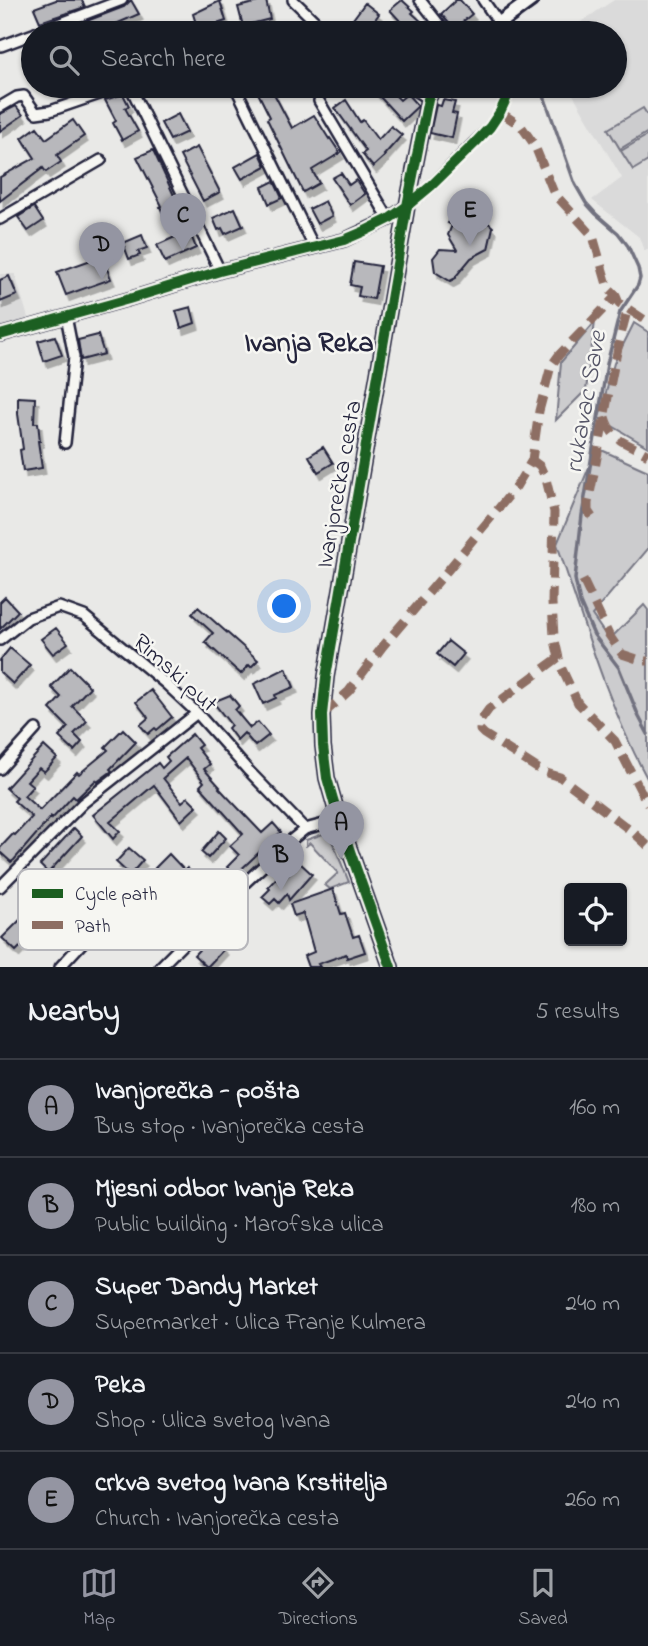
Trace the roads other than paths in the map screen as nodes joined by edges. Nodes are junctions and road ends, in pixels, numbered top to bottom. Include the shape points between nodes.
1 (122, 0) edge
2 (293, 0) edge
3 (420, 0) edge
4 (484, 0) edge
5 (531, 0) edge
6 (68, 21) edge
7 (311, 21) edge
8 (437, 21) edge
9 (498, 21) edge
10 (502, 21) edge
11 (21, 39) edge
12 (1, 46) edge
13 (21, 96) edge
14 (25, 98) edge
15 (86, 98) edge
16 (136, 98) edge
17 (241, 98) edge
18 (506, 98) edge
19 (428, 99) edge
20 (319, 101) dead end
21 (0, 107) edge
22 (101, 160) dead end
23 (407, 206) junction
24 (0, 219) edge
25 (389, 219) junction
26 (314, 247) junction
27 (220, 271) junction
28 (66, 316) junction
29 (0, 335) edge
30 (65, 443) dead end
31 (0, 640) edge
32 (197, 713) junction
33 (36, 729) dead end
34 (0, 769) edge
35 (339, 820) junction
36 (305, 829) junction
37 (248, 880) edge
38 (0, 887) edge
39 (76, 950) edge
40 (177, 950) edge
41 (60, 967) edge
42 (160, 967) edge
43 (391, 967) edge

1 - 6 street
2 - 7 street
3 - 8 street
4 - 9 street
5 - 10 main road
11 - 12 street
13 - 21 street
14 - 15 street via 36,113
16 - 27 street
17 - 26 street
18 - 23 street via 490,127
19 - 23 main road, Ivanjorečka cesta
20 - 25 street
22 - 24 street
23 - 25 street
23 - 35 main road, Ivanjorečka cesta via 324,695 324,760
25 - 26 street via 344,240
26 - 27 street
27 - 28 street
28 - 29 street
28 - 30 street via 74,357
31 - 32 street, Rimski put via 28,618 59,607 84,616
32 - 36 street, Rimski put
32 - 38 street via 83,803
33 - 34 street
35 - 36 street
35 - 43 main road, Ivanjorečka cesta
36 - 37 street
39 - 41 street
40 - 42 street

